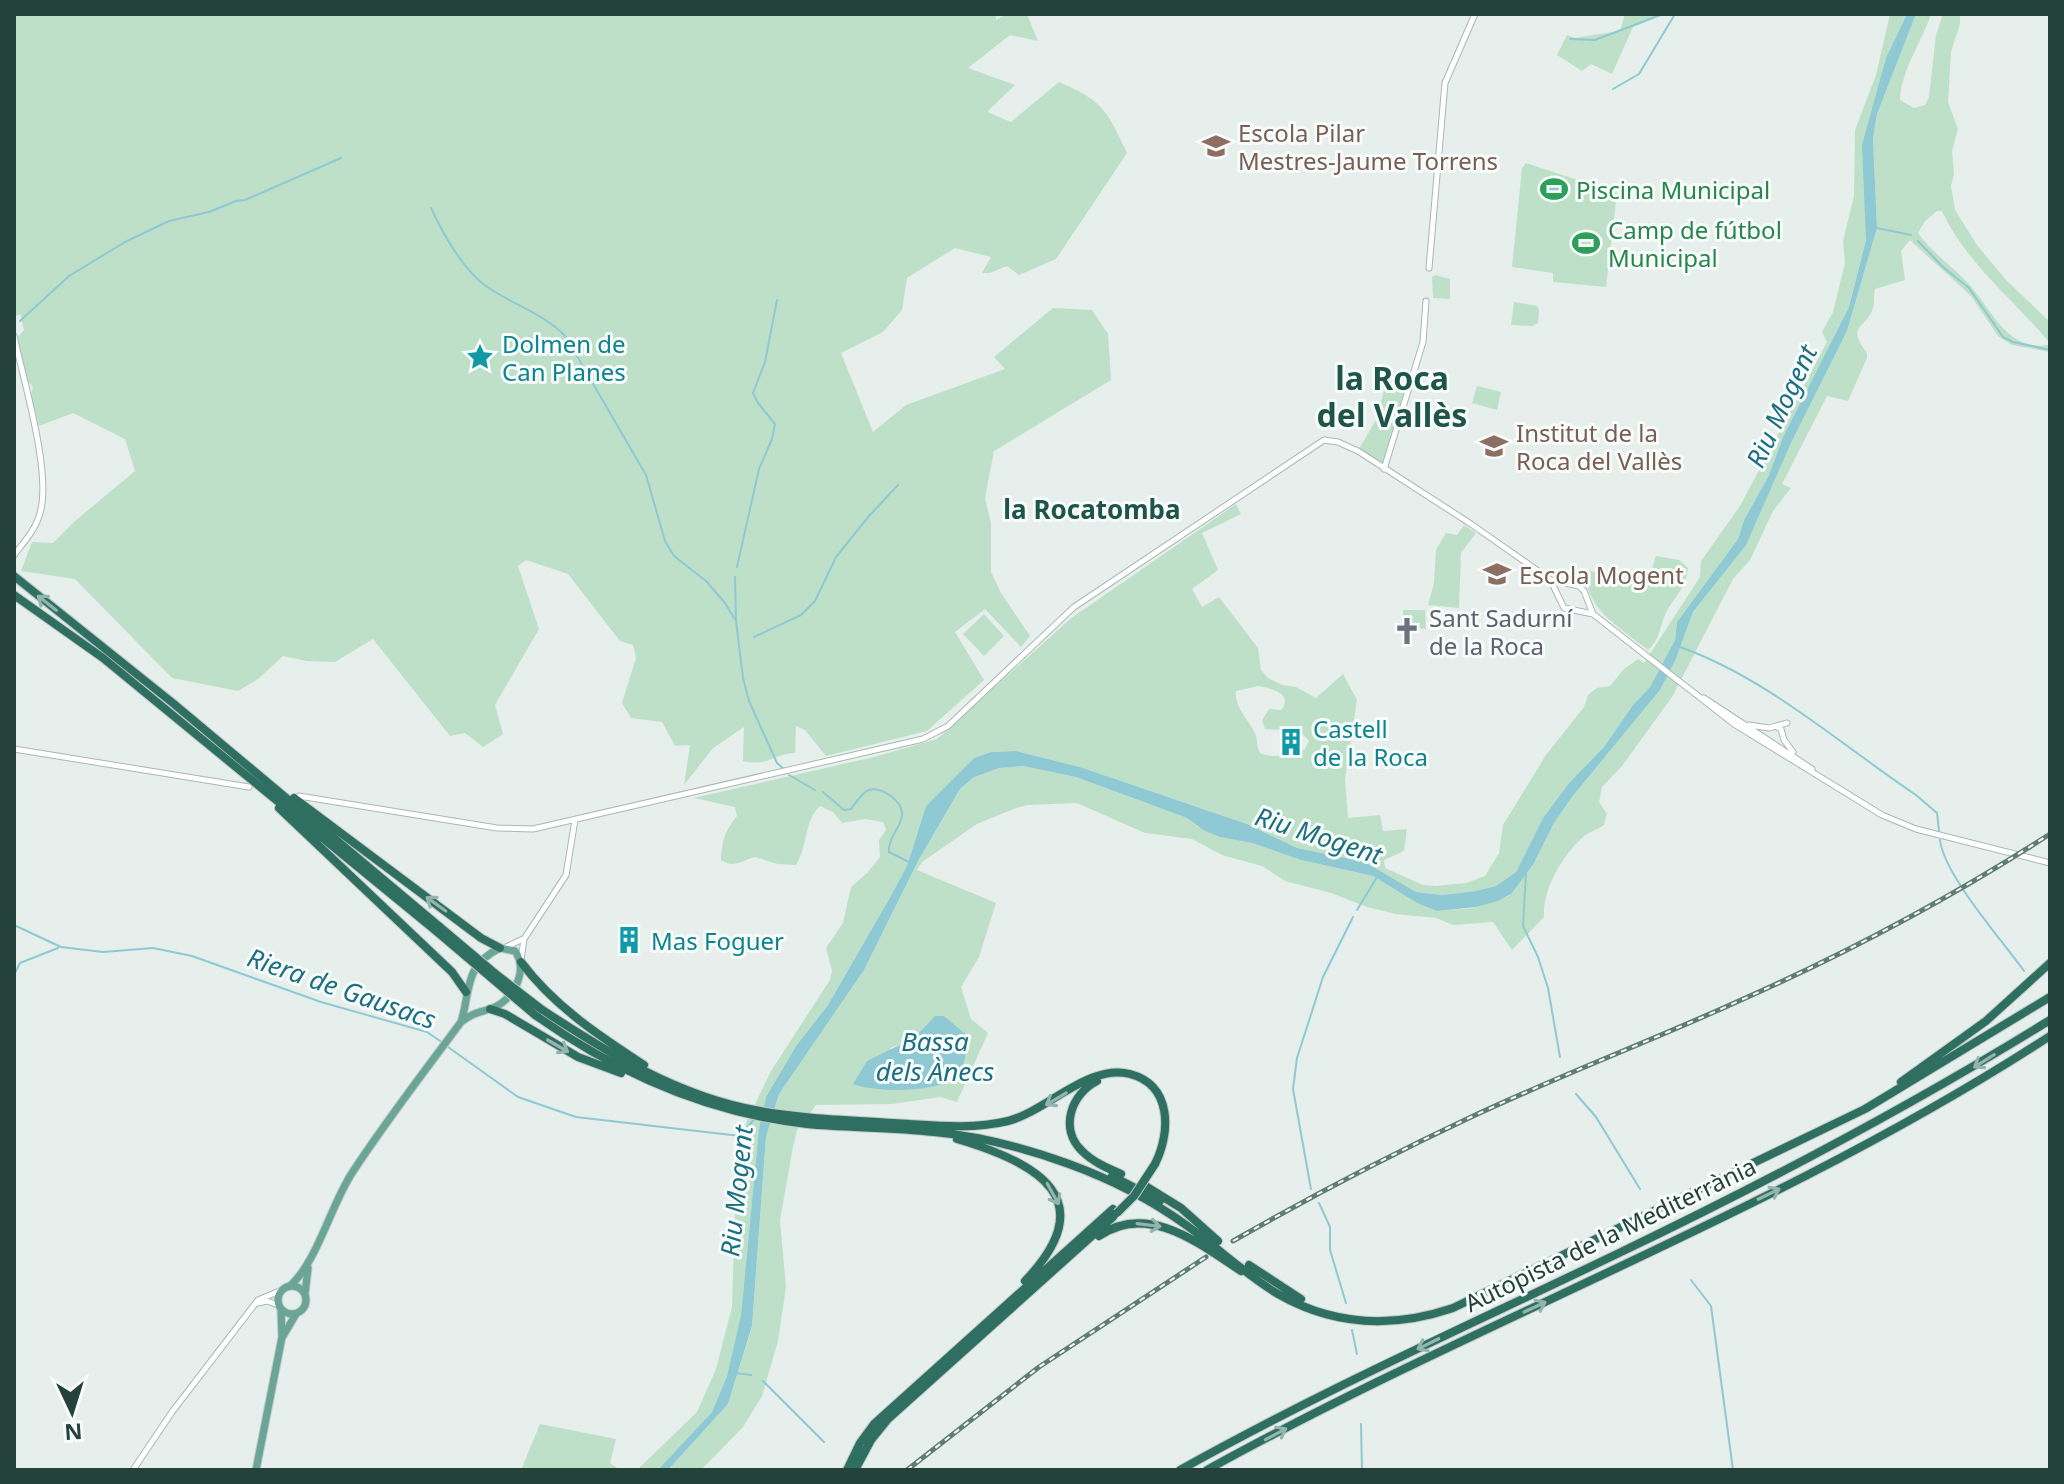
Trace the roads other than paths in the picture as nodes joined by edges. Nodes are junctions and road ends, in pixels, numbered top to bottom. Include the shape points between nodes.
1 (1475, 14) edge
2 (1429, 268) dead end
3 (1426, 301) dead end
4 (14, 336) edge
5 (1384, 469) junction
6 (14, 555) edge
7 (14, 576) edge
8 (1551, 580) junction
9 (1567, 585) junction
10 (14, 595) edge
11 (1559, 596) junction
12 (1586, 597) junction
13 (1577, 610) junction
14 (1593, 614) junction
15 (1688, 688) junction
16 (1728, 720) junction
17 (1737, 720) junction
18 (1769, 728) junction
19 (1782, 734) junction
20 (1772, 742) junction
21 (14, 749) edge
22 (1791, 760) junction
23 (1812, 769) junction
24 (1818, 776) junction
25 (266, 786) junction
26 (249, 787) dead end
27 (299, 796) dead end
28 (575, 820) junction
29 (2050, 863) edge
30 (524, 939) junction
31 (502, 948) junction
32 (521, 961) junction
33 (2050, 963) edge
34 (466, 994) junction
35 (2047, 999) edge
36 (485, 1009) junction
37 (2050, 1020) edge
38 (461, 1022) junction
39 (2050, 1036) edge
40 (666, 1084) junction
41 (910, 1127) junction
42 (1822, 1130) junction
43 (1152, 1163) junction
44 (1115, 1211) junction
45 (1218, 1241) junction
46 (1078, 1250) junction
47 (310, 1258) junction
48 (290, 1286) junction
49 (282, 1290) junction
50 (1274, 1292) junction
51 (305, 1294) junction
52 (1016, 1295) junction
53 (254, 1305) junction
54 (280, 1307) junction
55 (296, 1314) junction
56 (1414, 1318) junction
57 (282, 1337) junction
58 (133, 1470) edge
59 (256, 1470) edge
60 (847, 1470) edge
61 (855, 1470) edge
62 (1180, 1470) edge
63 (1207, 1470) edge

1 - 2 street via 1443,95
3 - 5 street via 1423,342
4 - 6 street via 44,489 39,517
5 - 8 street
5 - 28 street via 1346,444 1318,442 1074,607 931,736
25 -> 7 highway via 174,704
8 - 9 street
8 - 11 street
9 - 11 street
9 - 12 street via 1579,586
10 - 25 highway
11 - 13 street via 1564,608
12 - 13 street
12 - 14 street
13 - 14 street
14 - 15 street
15 - 16 street
15 - 17 street
16 - 20 street
16 - 22 street
17 - 18 street
17 - 20 street
18 - 19 street via 1787,723
18 - 20 street
19 - 20 street
19 - 23 street via 1787,746
20 - 22 street
20 - 23 street
21 - 26 street
22 - 24 street
23 - 24 street
24 - 29 street via 1916,829
31 -> 25 highway via 481,938 297,800
25 - 34 highway via 279,809 452,972
25 - 40 highway, bridge via 538,1012
27 - 28 street via 497,828 533,829
28 - 30 street via 566,875
30 - 31 street
30 - 32 street
31 - 32 main road via 515,951
31 - 34 main road via 479,965
32 - 36 main road via 512,992
32 - 40 highway via 562,1007
33 - 42 highway via 1953,1047
34 - 36 main road via 472,1006
34 - 38 main road
35 - 42 highway
36 - 38 main road
36 -> 40 highway via 505,1014 578,1057
37 -> 62 highway, Autopista de la Mediterrània via 1819,1153 1358,1377
38 - 47 main road via 352,1173
63 -> 39 highway, Autopista de la Mediterrània via 1804,1176
40 - 41 highway via 728,1107 810,1121
43 -> 41 highway via 1166,1130 1164,1106 1151,1086 1125,1073 1095,1076 1010,1121
41 - 45 highway via 1001,1138 1073,1160 1149,1194
41 - 50 highway via 1020,1148 1111,1182 1186,1224
41 -> 52 highway via 997,1152 1034,1172 1053,1190 1060,1211 1057,1239
42 - 56 highway via 1469,1301
43 - 44 highway, bridge
43 - 45 highway via 1161,1124 1153,1096 1121,1077 1090,1084 1070,1116 1080,1149 1175,1204
44 - 46 highway
44 - 52 highway
45 - 56 highway via 1280,1288 1311,1304 1365,1318
46 -> 50 highway via 1119,1225 1158,1225
46 - 61 highway via 888,1419
47 - 48 main road
47 - 51 main road
48 - 49 main road
48 - 51 main road
49 - 53 street
49 - 54 main road
50 - 56 highway via 1349,1319 1380,1323
51 - 55 main road via 306,1306
52 - 60 highway via 874,1424
53 - 54 street via 267,1301
53 - 58 street
54 - 55 main road
54 - 57 main road
55 - 57 main road
57 - 59 main road

